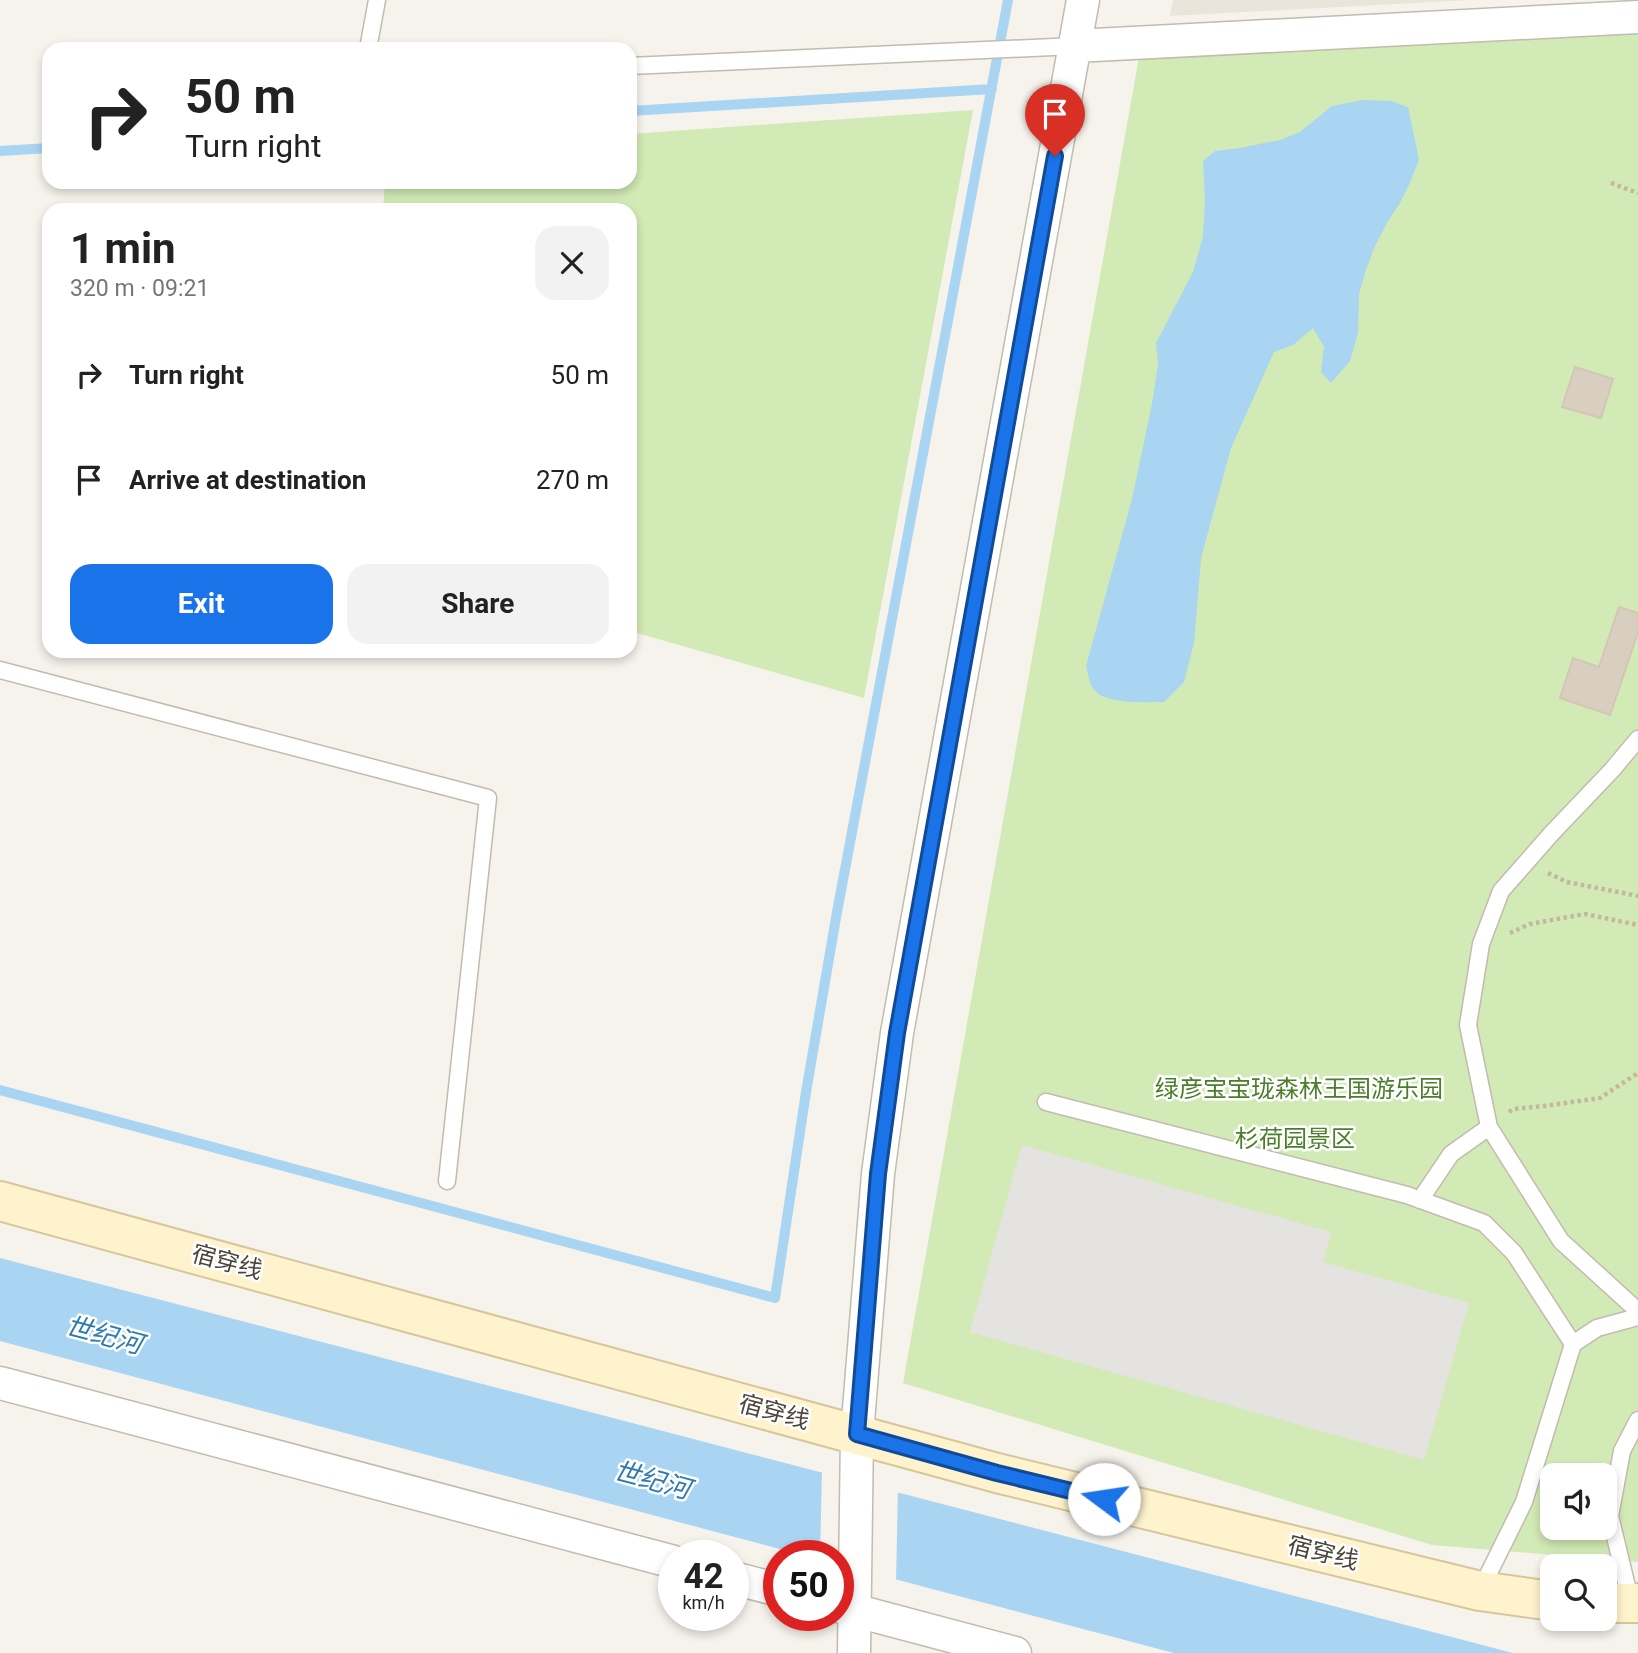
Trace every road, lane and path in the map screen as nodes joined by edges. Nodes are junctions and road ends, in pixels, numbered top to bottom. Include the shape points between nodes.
1 (377, 0) edge
2 (1083, 0) edge
3 (1638, 18) edge
4 (369, 42) edge
5 (1075, 46) junction
6 (637, 66) edge
7 (1611, 183) dead end
8 (1638, 193) edge
9 (0, 670) edge
10 (1638, 739) edge
11 (1525, 864) junction
12 (1638, 896) edge
13 (1637, 923) edge
14 (1481, 944) junction
15 (1638, 1073) edge
16 (1045, 1102) dead end
17 (1489, 1127) junction
18 (447, 1181) dead end
19 (1420, 1200) junction
20 (0, 1201) edge
21 (1638, 1311) edge
22 (1638, 1317) edge
23 (1573, 1344) junction
24 (0, 1383) edge
25 (1638, 1420) edge
26 (857, 1434) junction
27 (852, 1540) edge
28 (658, 1558) edge
29 (1480, 1591) junction
30 (1540, 1599) edge
31 (1625, 1603) edge
32 (854, 1604) edge
33 (852, 1631) edge
34 (854, 1653) edge
35 (1014, 1653) edge

1 - 4 lane
2 - 5 street
3 - 5 street
5 - 6 lane
5 - 26 street via 897,1033 878,1174
7 - 8 path
9 - 18 lane via 488,798
10 - 11 lane
11 - 12 path via 1567,882
11 - 14 lane via 1501,891
13 - 14 path via 1585,914 1530,924
14 - 17 lane via 1468,1026
15 - 17 path via 1600,1098 1513,1109
16 - 19 lane
17 - 19 lane via 1451,1154
17 - 21 lane via 1560,1241
19 - 23 lane via 1484,1223 1514,1253
20 - 26 main road, 宿穿线
22 - 23 lane via 1597,1328
23 - 29 lane via 1524,1502
24 - 28 street
25 - 31 lane via 1622,1451 1609,1516
26 - 27 street
26 - 29 main road, 宿穿线 via 997,1473
29 - 30 main road, 宿穿线
32 - 35 street
33 - 34 street

